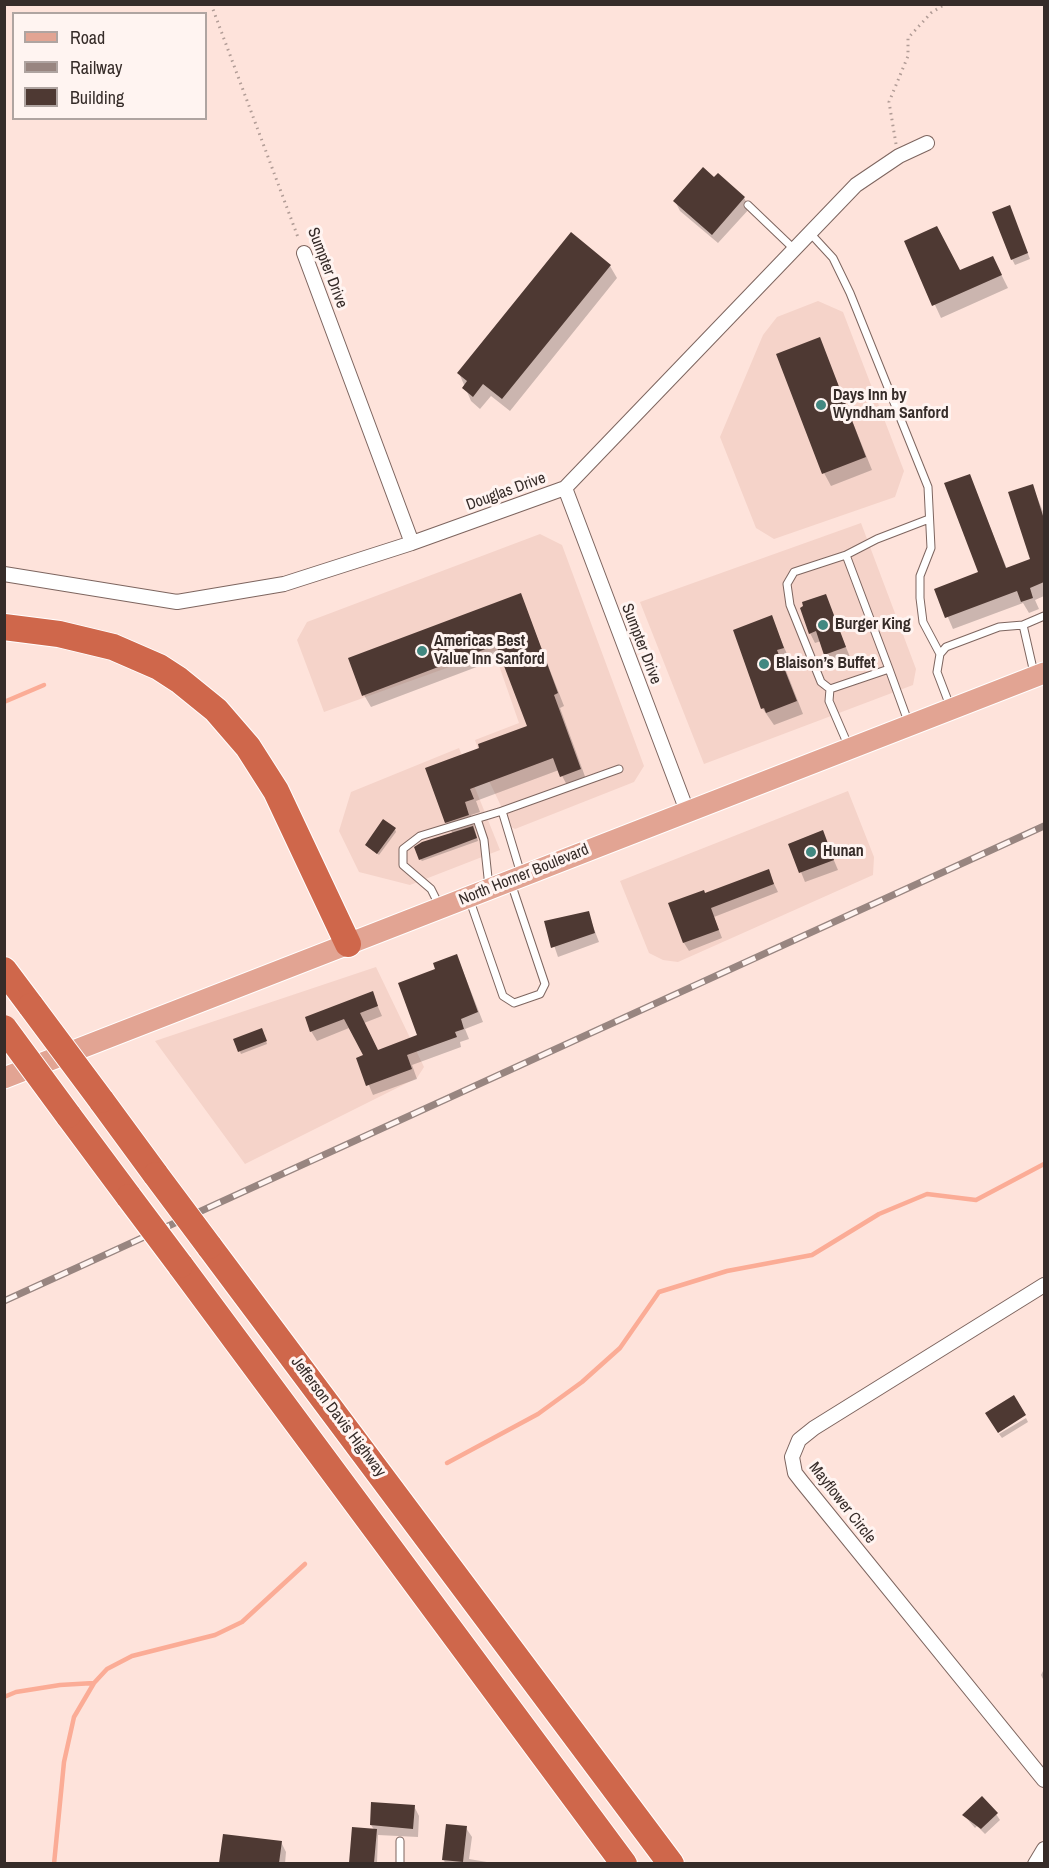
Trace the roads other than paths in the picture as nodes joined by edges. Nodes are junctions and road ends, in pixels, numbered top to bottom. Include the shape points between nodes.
1 (927, 143) dead end
2 (748, 205) dead end
3 (810, 233) junction
4 (794, 249) junction
5 (304, 253) road end
6 (565, 488) junction
7 (929, 519) junction
8 (412, 543) junction
9 (846, 555) junction
10 (4, 574) edge
11 (1044, 616) edge
12 (1023, 625) junction
13 (12, 631) edge
14 (940, 654) junction
15 (889, 669) junction
16 (1040, 675) edge
17 (830, 688) junction
18 (951, 710) junction
19 (910, 726) junction
20 (849, 749) junction
21 (619, 769) dead end
22 (502, 811) junction
23 (687, 811) junction
24 (477, 819) junction
25 (516, 878) junction
26 (490, 889) junction
27 (469, 897) junction
28 (440, 908) junction
29 (348, 944) junction
30 (4, 970) edge
31 (4, 1028) edge
32 (4, 1078) edge
33 (1044, 1285) edge
34 (1044, 1780) edge
35 (400, 1841) dead end
36 (1044, 1849) edge
37 (400, 1863) edge
38 (624, 1863) edge
39 (671, 1863) edge
40 (1035, 1863) edge

1 - 3 street, Douglas Drive via 899,156 856,185
2 - 4 lane
3 - 4 street, Douglas Drive
3 - 7 lane via 833,258 862,320 928,488
4 - 6 street, Douglas Drive
5 - 8 street, Sumpter Drive
6 - 8 street, Douglas Drive
6 - 23 street, Sumpter Drive
7 - 9 lane
7 - 14 lane via 931,548 920,576 920,598 923,622
8 - 10 street, Douglas Drive via 284,584 177,602
9 - 15 lane
9 - 17 lane via 794,572 787,584 790,605 821,682
11 - 12 lane
12 - 14 lane via 999,627 946,647
12 - 16 lane
13 - 29 highway via 90,640 135,656 179,680 216,710 248,747 276,791
14 - 18 lane via 937,672
15 - 17 lane
15 - 19 lane
16 - 18 main road, North Horner Boulevard
17 - 20 lane via 829,701
18 - 19 main road, North Horner Boulevard
19 - 20 main road, North Horner Boulevard
20 - 23 main road, North Horner Boulevard
21 - 22 lane
22 - 24 lane
22 - 25 lane
23 - 25 main road, North Horner Boulevard
24 - 26 lane via 484,840
24 - 28 lane via 420,836 403,849 403,865 431,889
25 - 26 main road, North Horner Boulevard
25 - 27 lane via 545,984 540,994 514,1003 503,996
26 - 27 main road, North Horner Boulevard
27 - 28 main road, North Horner Boulevard
28 - 29 main road, North Horner Boulevard
29 - 32 main road, North Horner Boulevard
30 - 39 highway, Jefferson Davis Highway, bridge
31 - 38 highway, bridge
33 - 34 street, Mayflower Circle via 814,1428 799,1440 792,1457 795,1473 802,1482
35 - 37 lane
36 - 40 street

